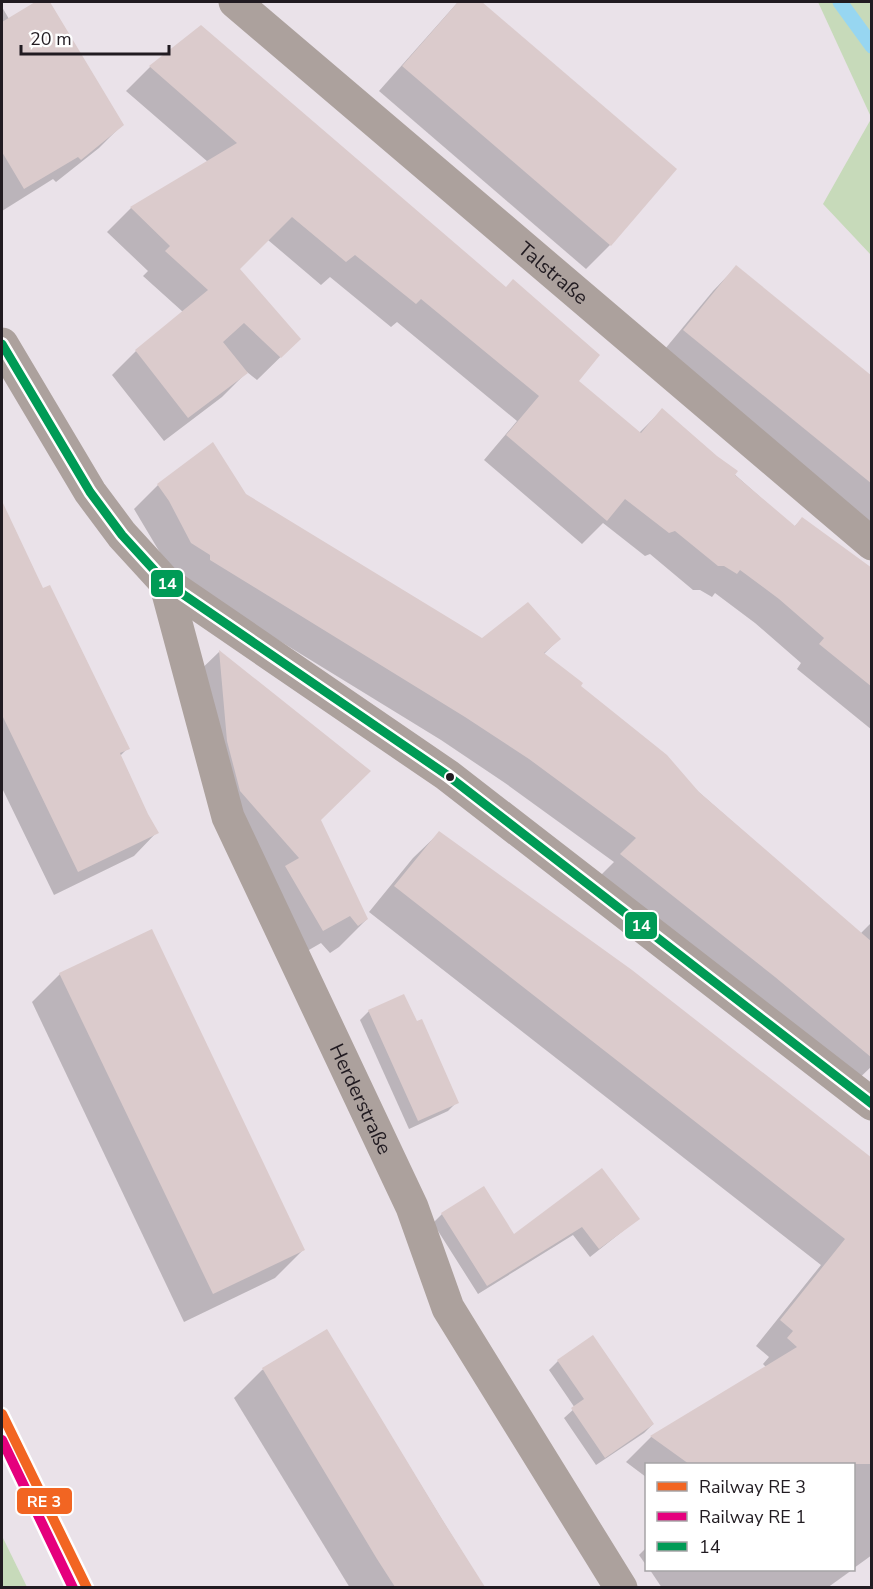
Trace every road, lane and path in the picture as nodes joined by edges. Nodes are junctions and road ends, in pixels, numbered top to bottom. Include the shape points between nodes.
1 (235, 2) edge
2 (2, 344) edge
3 (872, 544) edge
4 (165, 582) junction
5 (872, 1104) edge
6 (621, 1587) edge

1 - 3 street, Talstraße
2 - 4 street via 90,492
4 - 5 street via 447,775
4 - 6 street, Herderstraße via 228,817 412,1207 447,1308

